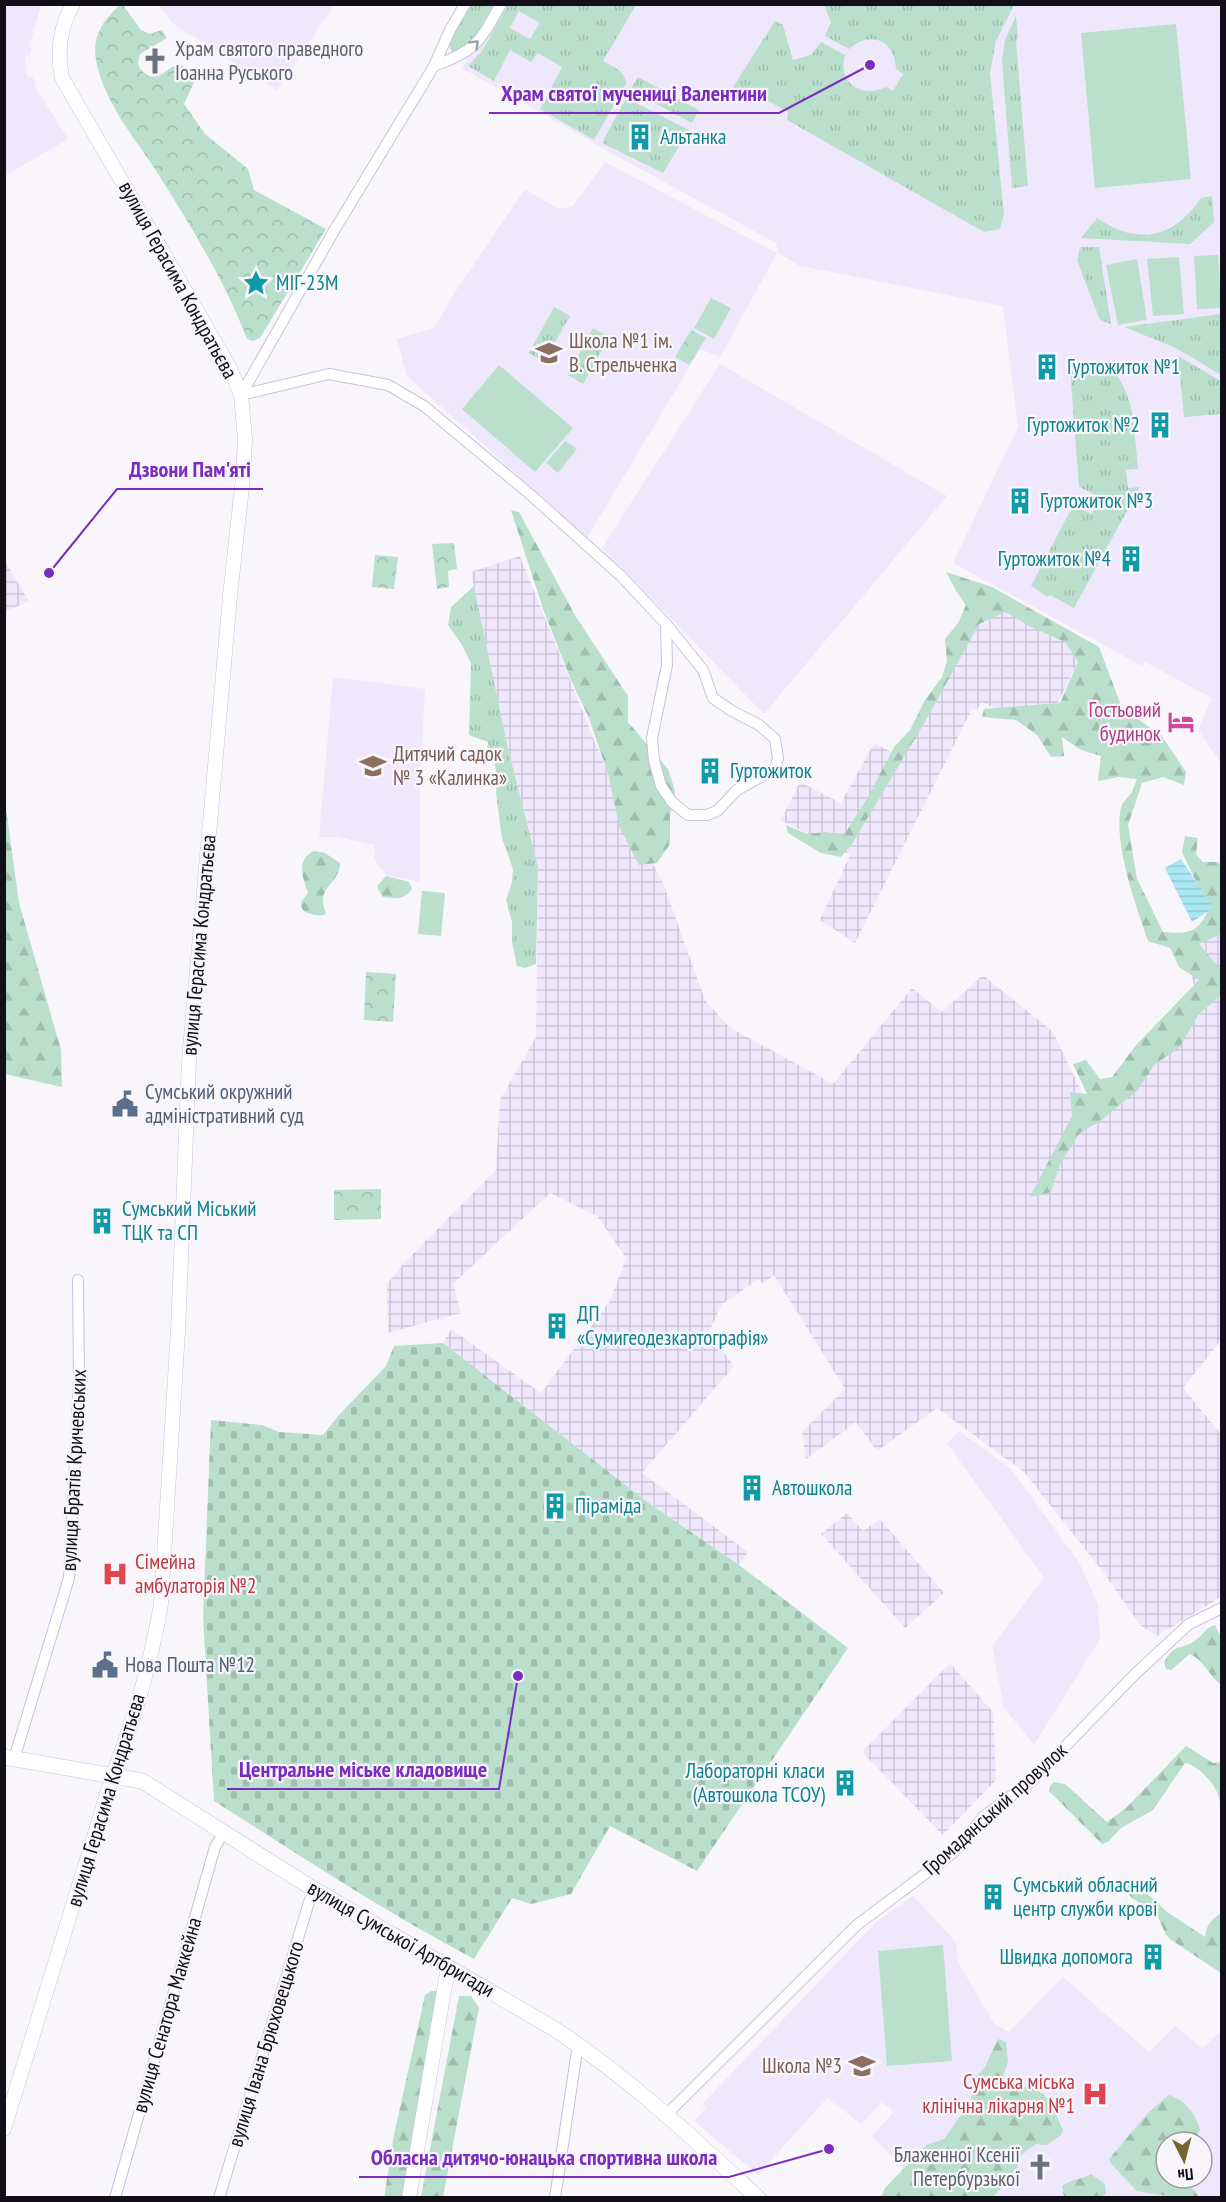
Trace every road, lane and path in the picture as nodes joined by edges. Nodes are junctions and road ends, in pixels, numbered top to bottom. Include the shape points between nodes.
1 (74, 4) edge
2 (465, 4) edge
3 (501, 4) edge
4 (434, 66) junction
5 (242, 395) junction
6 (666, 624) junction
7 (78, 1280) dead end
8 (1221, 1608) edge
9 (9, 1758) edge
10 (113, 1775) junction
11 (223, 1834) junction
12 (315, 1890) junction
13 (448, 1967) junction
14 (578, 2044) junction
15 (667, 2114) junction
16 (4, 2129) edge
17 (115, 2198) edge
18 (219, 2198) edge
19 (409, 2198) edge
20 (555, 2198) edge
21 (758, 2198) edge

1 - 5 main road, вулиця Герасима Кондратьєва via 60,38 62,78
2 - 4 street
4 -> 3 street via 473,47
4 - 5 street via 335,229
5 - 6 street via 329,374 388,385 424,406 532,496 621,576
5 - 10 main road, вулиця Герасима Кондратьєва via 243,477 189,1061 161,1604 129,1732
6 - 6 street via 668,665 652,738 654,760 660,786 672,802 688,815 707,815 717,811 737,789 775,769 778,749 767,731 713,698 704,670
7 - 9 street, вулиця Братів Кричевських via 79,1381 69,1578
8 - 15 street, Громадянський провулок via 1189,1624 1033,1780 984,1816 954,1852 857,1925
9 - 10 main road, вулиця Сумської Артбригади
10 - 11 main road, вулиця Сумської Артбригади via 142,1781
10 - 16 main road, вулиця Герасима Кондратьєва
11 - 12 main road, вулиця Сумської Артбригади
11 - 17 street, вулиця Сенатора Маккейна via 215,1847
12 - 13 main road, вулиця Сумської Артбригади
12 - 18 street, вулиця Івана Брюховецького
13 - 14 main road, вулиця Сумської Артбригади
13 - 19 main road
14 - 15 main road, вулиця Сумської Артбригади
14 - 20 street
15 - 21 main road, вулиця Сумської Артбригади

